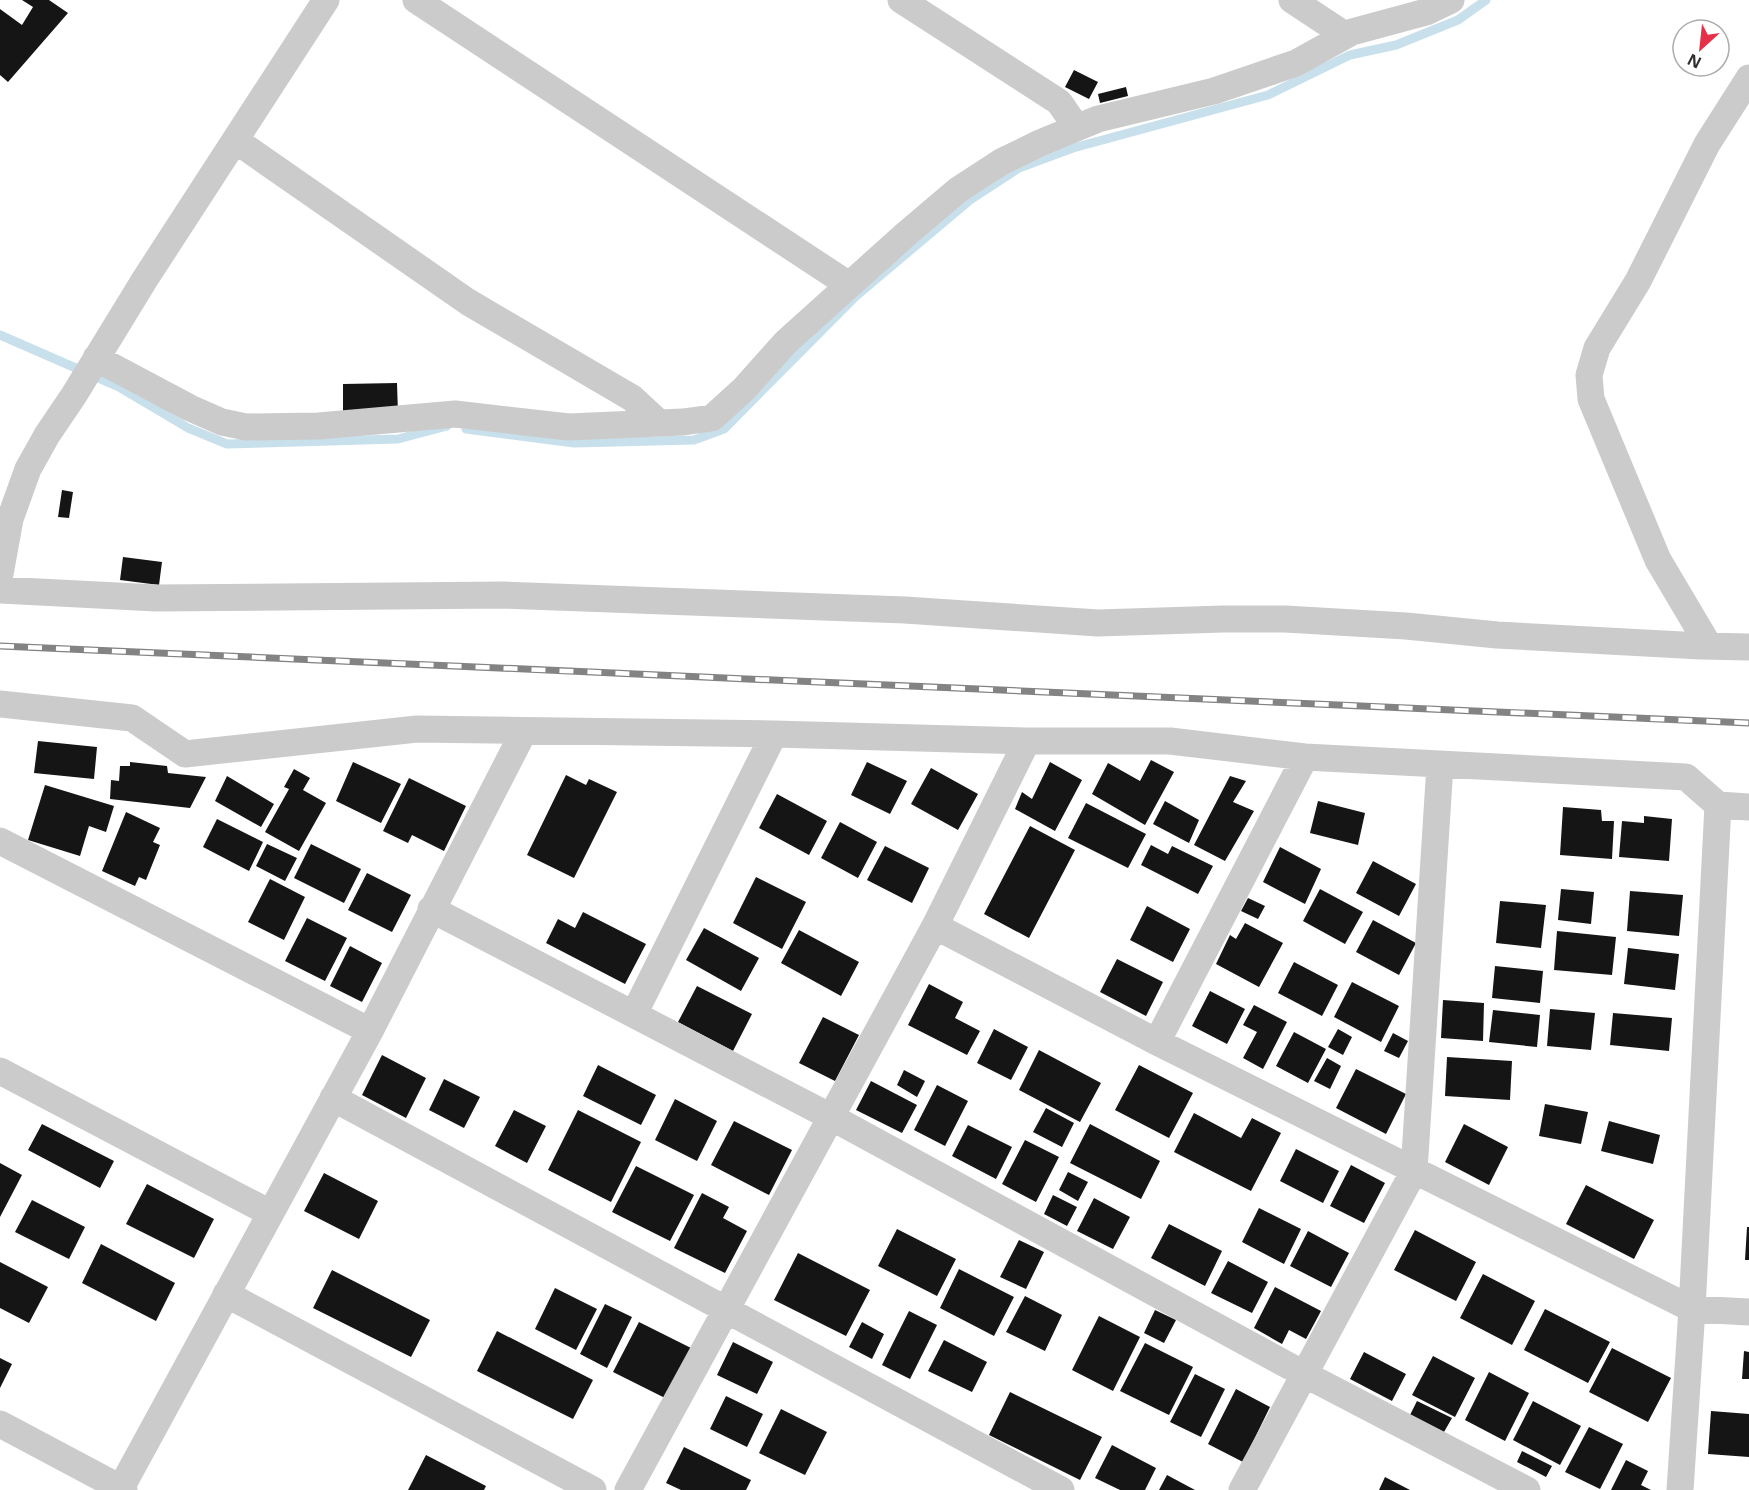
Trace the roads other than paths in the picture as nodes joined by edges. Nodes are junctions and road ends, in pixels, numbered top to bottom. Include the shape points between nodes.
1 (326, 0) edge
2 (416, 0) edge
3 (901, 0) edge
4 (1292, 0) edge
5 (1451, 0) edge
6 (1345, 35) junction
7 (1749, 78) edge
8 (1077, 128) junction
9 (235, 140) junction
10 (849, 285) junction
11 (96, 358) junction
12 (659, 423) junction
13 (0, 574) edge
14 (0, 590) edge
15 (1709, 646) junction
16 (1749, 646) edge
17 (0, 704) edge
18 (524, 731) junction
19 (774, 735) junction
20 (1027, 741) junction
21 (1305, 757) junction
22 (1440, 765) junction
23 (1718, 805) junction
24 (1749, 807) edge
25 (0, 841) edge
26 (431, 909) junction
27 (935, 926) junction
28 (634, 1014) junction
29 (369, 1031) junction
30 (1157, 1042) junction
31 (0, 1071) edge
32 (333, 1098) junction
33 (831, 1118) junction
34 (1414, 1171) junction
35 (270, 1213) junction
36 (226, 1294) junction
37 (1692, 1309) junction
38 (727, 1311) junction
39 (1749, 1312) edge
40 (1304, 1374) junction
41 (0, 1424) edge
42 (122, 1489) edge
43 (593, 1490) edge
44 (628, 1490) edge
45 (1061, 1490) edge
46 (1242, 1490) edge
47 (1527, 1490) edge
48 (1680, 1490) edge

1 - 9 street
2 - 10 street
3 - 8 street via 1059,102
4 - 6 street
5 - 6 street via 1426,12
6 - 8 street via 1285,67 1214,91 1098,119
7 - 15 street via 1707,144 1638,281 1597,348 1588,375 1591,399 1658,560
8 - 10 street via 1001,162 958,190
9 - 11 street
9 - 12 street via 468,302 632,398
10 - 12 street via 712,418
11 - 12 street via 190,408 246,427 319,426 455,414 569,427
11 - 13 street via 28,469 10,519
14 - 15 street via 156,598 503,595 905,610 1098,623 1285,619
15 - 16 street
17 - 18 street via 132,718 185,754 417,729
18 - 19 street
18 - 26 street
19 - 20 street
19 - 28 street
20 - 21 street via 1170,741
20 - 27 street
21 - 22 street
21 - 30 street
22 - 23 street via 1686,777
22 - 34 street
23 - 24 street
23 - 37 street
25 - 29 street
26 - 28 street
26 - 29 street
27 - 30 street
27 - 33 street
28 - 33 street
29 - 32 street
30 - 34 street
31 - 35 street
32 - 35 street
32 - 38 street
33 - 38 street
33 - 40 street
34 - 37 street
34 - 40 street
35 - 36 street
36 - 42 street
36 - 43 street
37 - 39 street
37 - 48 street
38 - 44 street
38 - 45 street
40 - 46 street
40 - 47 street
41 - 42 street

